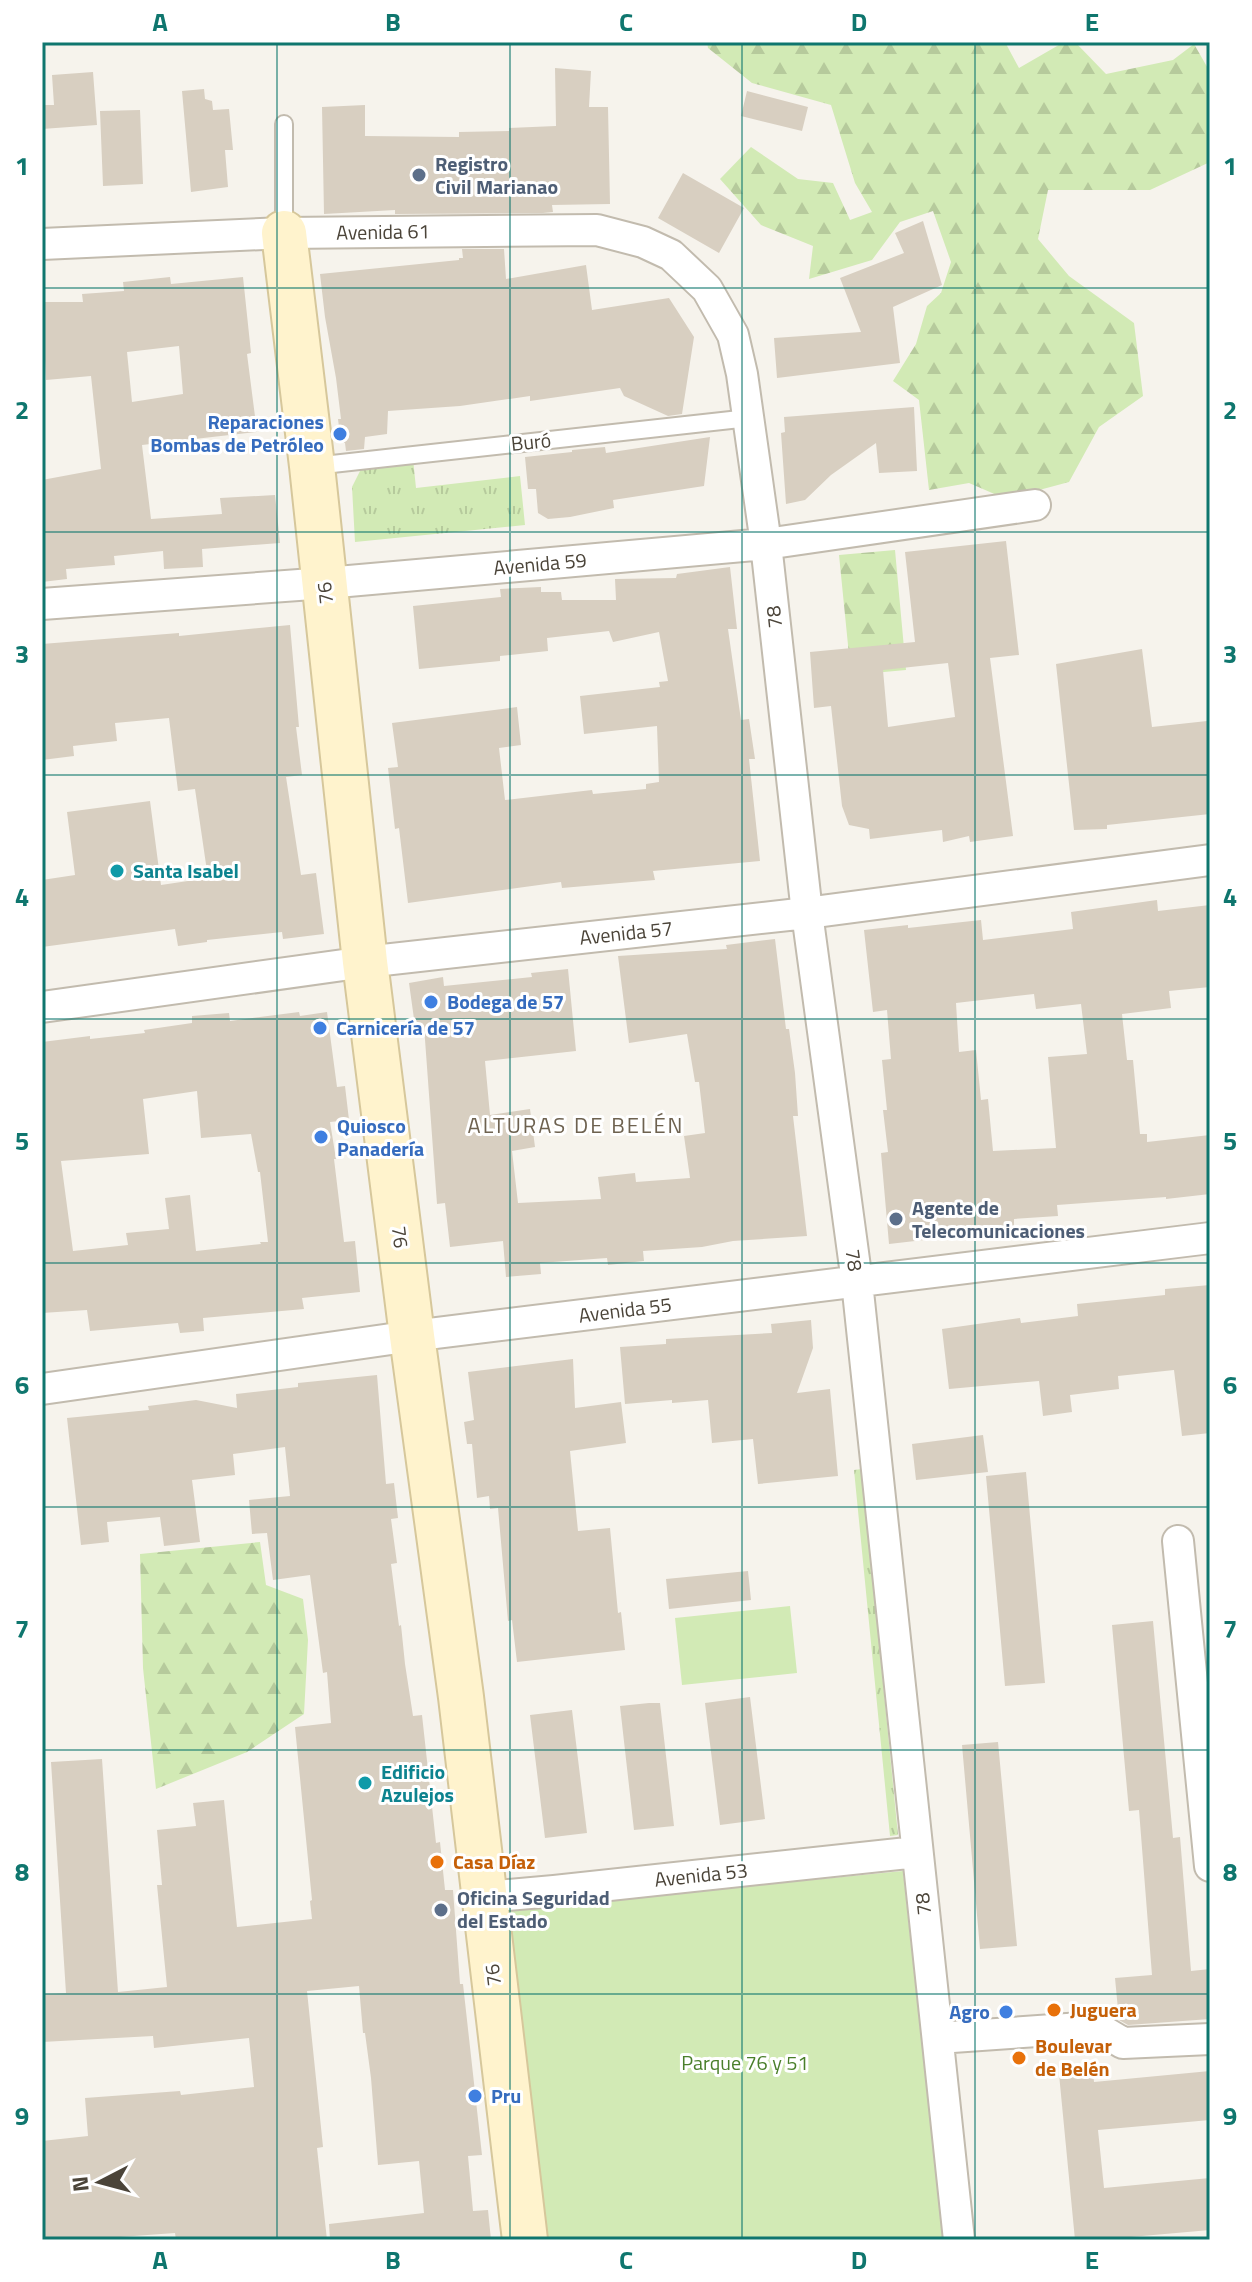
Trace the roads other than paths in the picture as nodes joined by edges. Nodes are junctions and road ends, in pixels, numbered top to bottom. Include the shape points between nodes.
1 (284, 124) dead end
2 (284, 233) junction
3 (42, 244) edge
4 (707, 289) joint
5 (749, 418) junction
6 (312, 466) junction
7 (1035, 505) dead end
8 (766, 544) junction
9 (324, 583) junction
10 (42, 604) edge
11 (1210, 860) edge
12 (807, 913) junction
13 (365, 962) junction
14 (42, 1007) edge
15 (1210, 1238) edge
16 (857, 1282) junction
17 (412, 1336) junction
18 (42, 1389) edge
19 (1178, 1541) dead end
20 (1209, 1836) edge
21 (917, 1852) junction
22 (1210, 1866) edge
23 (484, 1897) junction
24 (938, 2038) junction
25 (1210, 2039) edge
26 (525, 2240) edge
27 (959, 2240) edge

1 - 2 lane
2 - 3 street, Avenida 61
2 - 4 street, Avenida 61 via 597,230 671,255
2 - 6 street, 76
4 - 5 street, 78 via 733,335
5 - 6 lane, Buró
5 - 8 street, 78
6 - 9 street, 76
7 - 8 street, Avenida 59
8 - 9 street, Avenida 59
8 - 12 street, 78
9 - 10 street, Avenida 59
9 - 13 street, 76
11 - 12 street, Avenida 57
12 - 13 street, Avenida 57
12 - 16 street, 78
13 - 14 street, Avenida 57
13 - 17 street, 76
15 - 16 street, Avenida 55
16 - 17 street, Avenida 55
16 - 21 street, 78
17 - 18 street, Avenida 55
17 - 23 street, 76
19 - 20 street
20 - 22 street
21 - 23 street, Avenida 53
21 - 24 street, 78
23 - 26 street, 76
24 - 25 street via 1096,2027 1123,2043
24 - 27 street, 78

